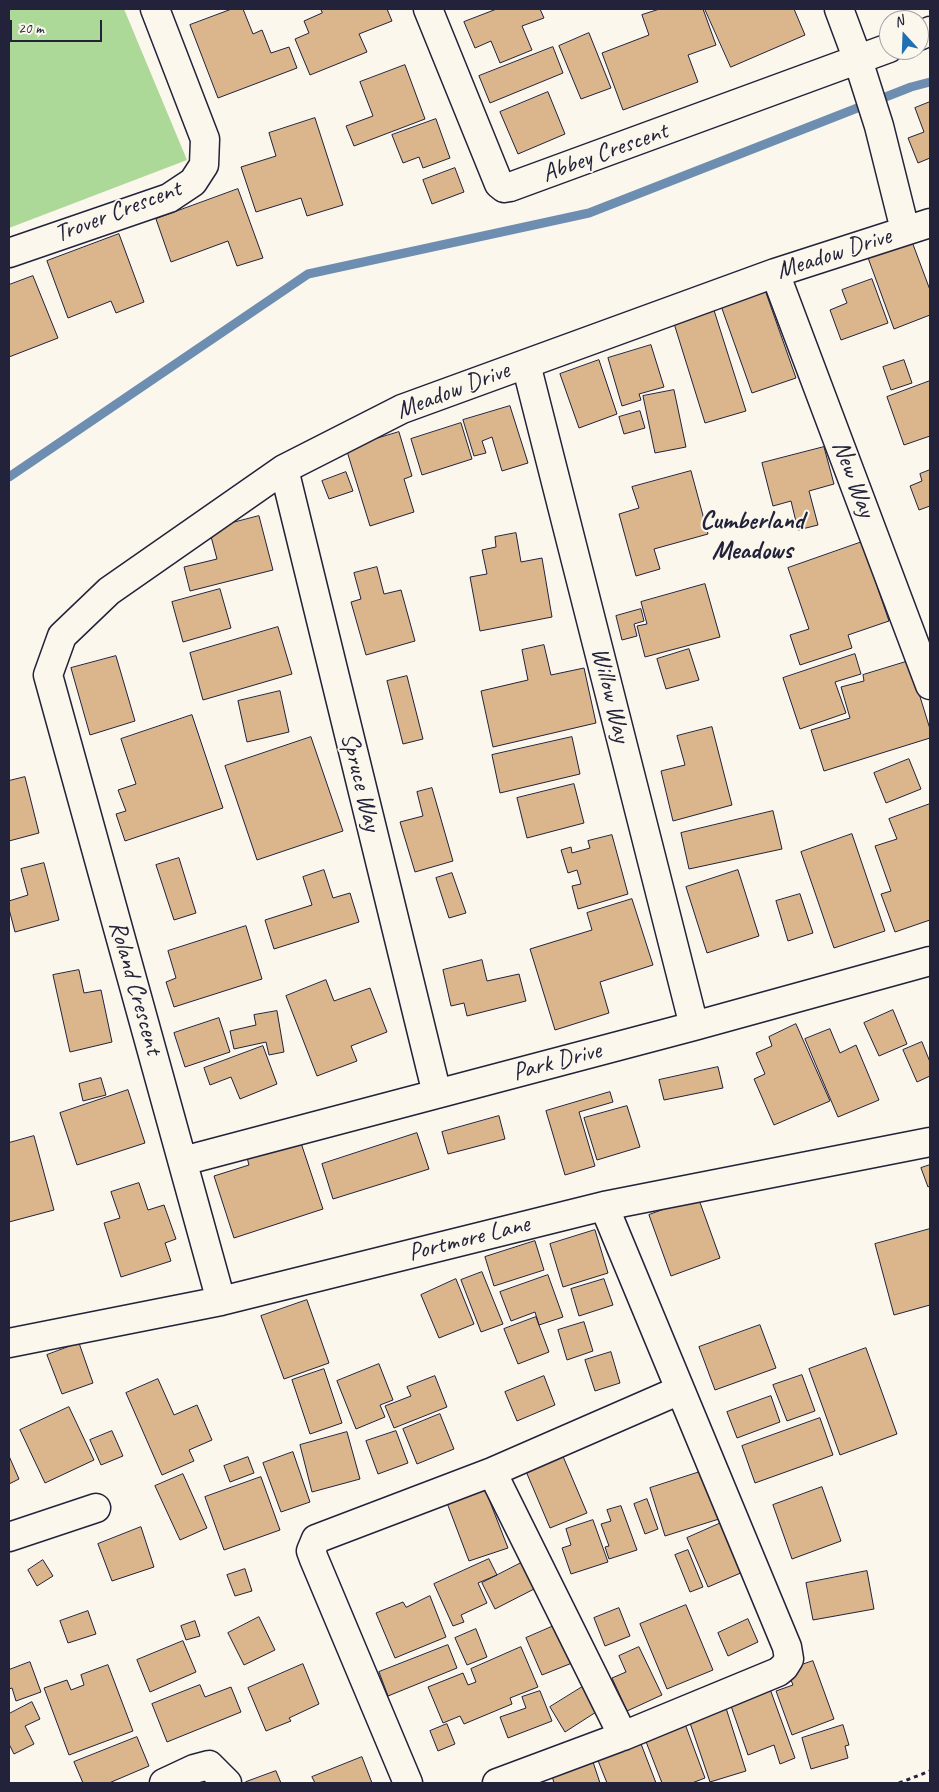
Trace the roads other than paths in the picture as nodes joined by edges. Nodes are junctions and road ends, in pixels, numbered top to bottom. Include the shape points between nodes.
1 (155, 9) edge
2 (428, 9) edge
3 (838, 9) edge
4 (879, 52) edge
5 (858, 60) junction
6 (918, 226) edge
7 (9, 253) edge
8 (775, 273) junction
9 (526, 364) junction
10 (284, 469) junction
11 (48, 675) joint
12 (930, 685) edge
13 (930, 960) edge
14 (694, 1026) junction
15 (438, 1094) junction
16 (930, 1142) edge
17 (183, 1161) junction
18 (604, 1206) junction
19 (221, 1301) junction
20 (9, 1343) edge
21 (680, 1390) junction
22 (492, 1472) junction
23 (96, 1508) dead end
24 (9, 1537) edge
25 (623, 1736) junction
26 (164, 1783) edge
27 (227, 1783) edge
28 (408, 1783) edge
29 (497, 1783) edge

1 - 7 street, Trover Crescent via 205,139 204,165 193,182 169,198
2 - 5 street, Abbey Crescent via 504,188
3 - 5 street
4 - 5 street, Abbey Crescent
5 - 6 street via 879,126
6 - 8 street, Meadow Drive
8 - 9 street, Meadow Drive
8 - 12 street, New Way
9 - 10 street, Meadow Drive via 402,409
9 - 14 street, Willow Way
10 - 11 street, Meadow Drive via 109,591 62,636
10 - 15 street, Spruce Way
11 - 17 street, Roland Crescent
13 - 14 street, Park Drive
14 - 15 street, Park Drive
15 - 17 street, Park Drive
16 - 18 street, Portmore Lane
17 - 19 street, Roland Crescent
18 - 19 street, Portmore Lane
18 - 21 street
19 - 20 street, Portmore Lane
21 - 22 street
21 - 25 street via 787,1647 789,1659 778,1672
22 - 25 street
22 - 28 street via 316,1539 311,1551
23 - 24 street
25 - 29 street
26 - 27 street via 208,1765

